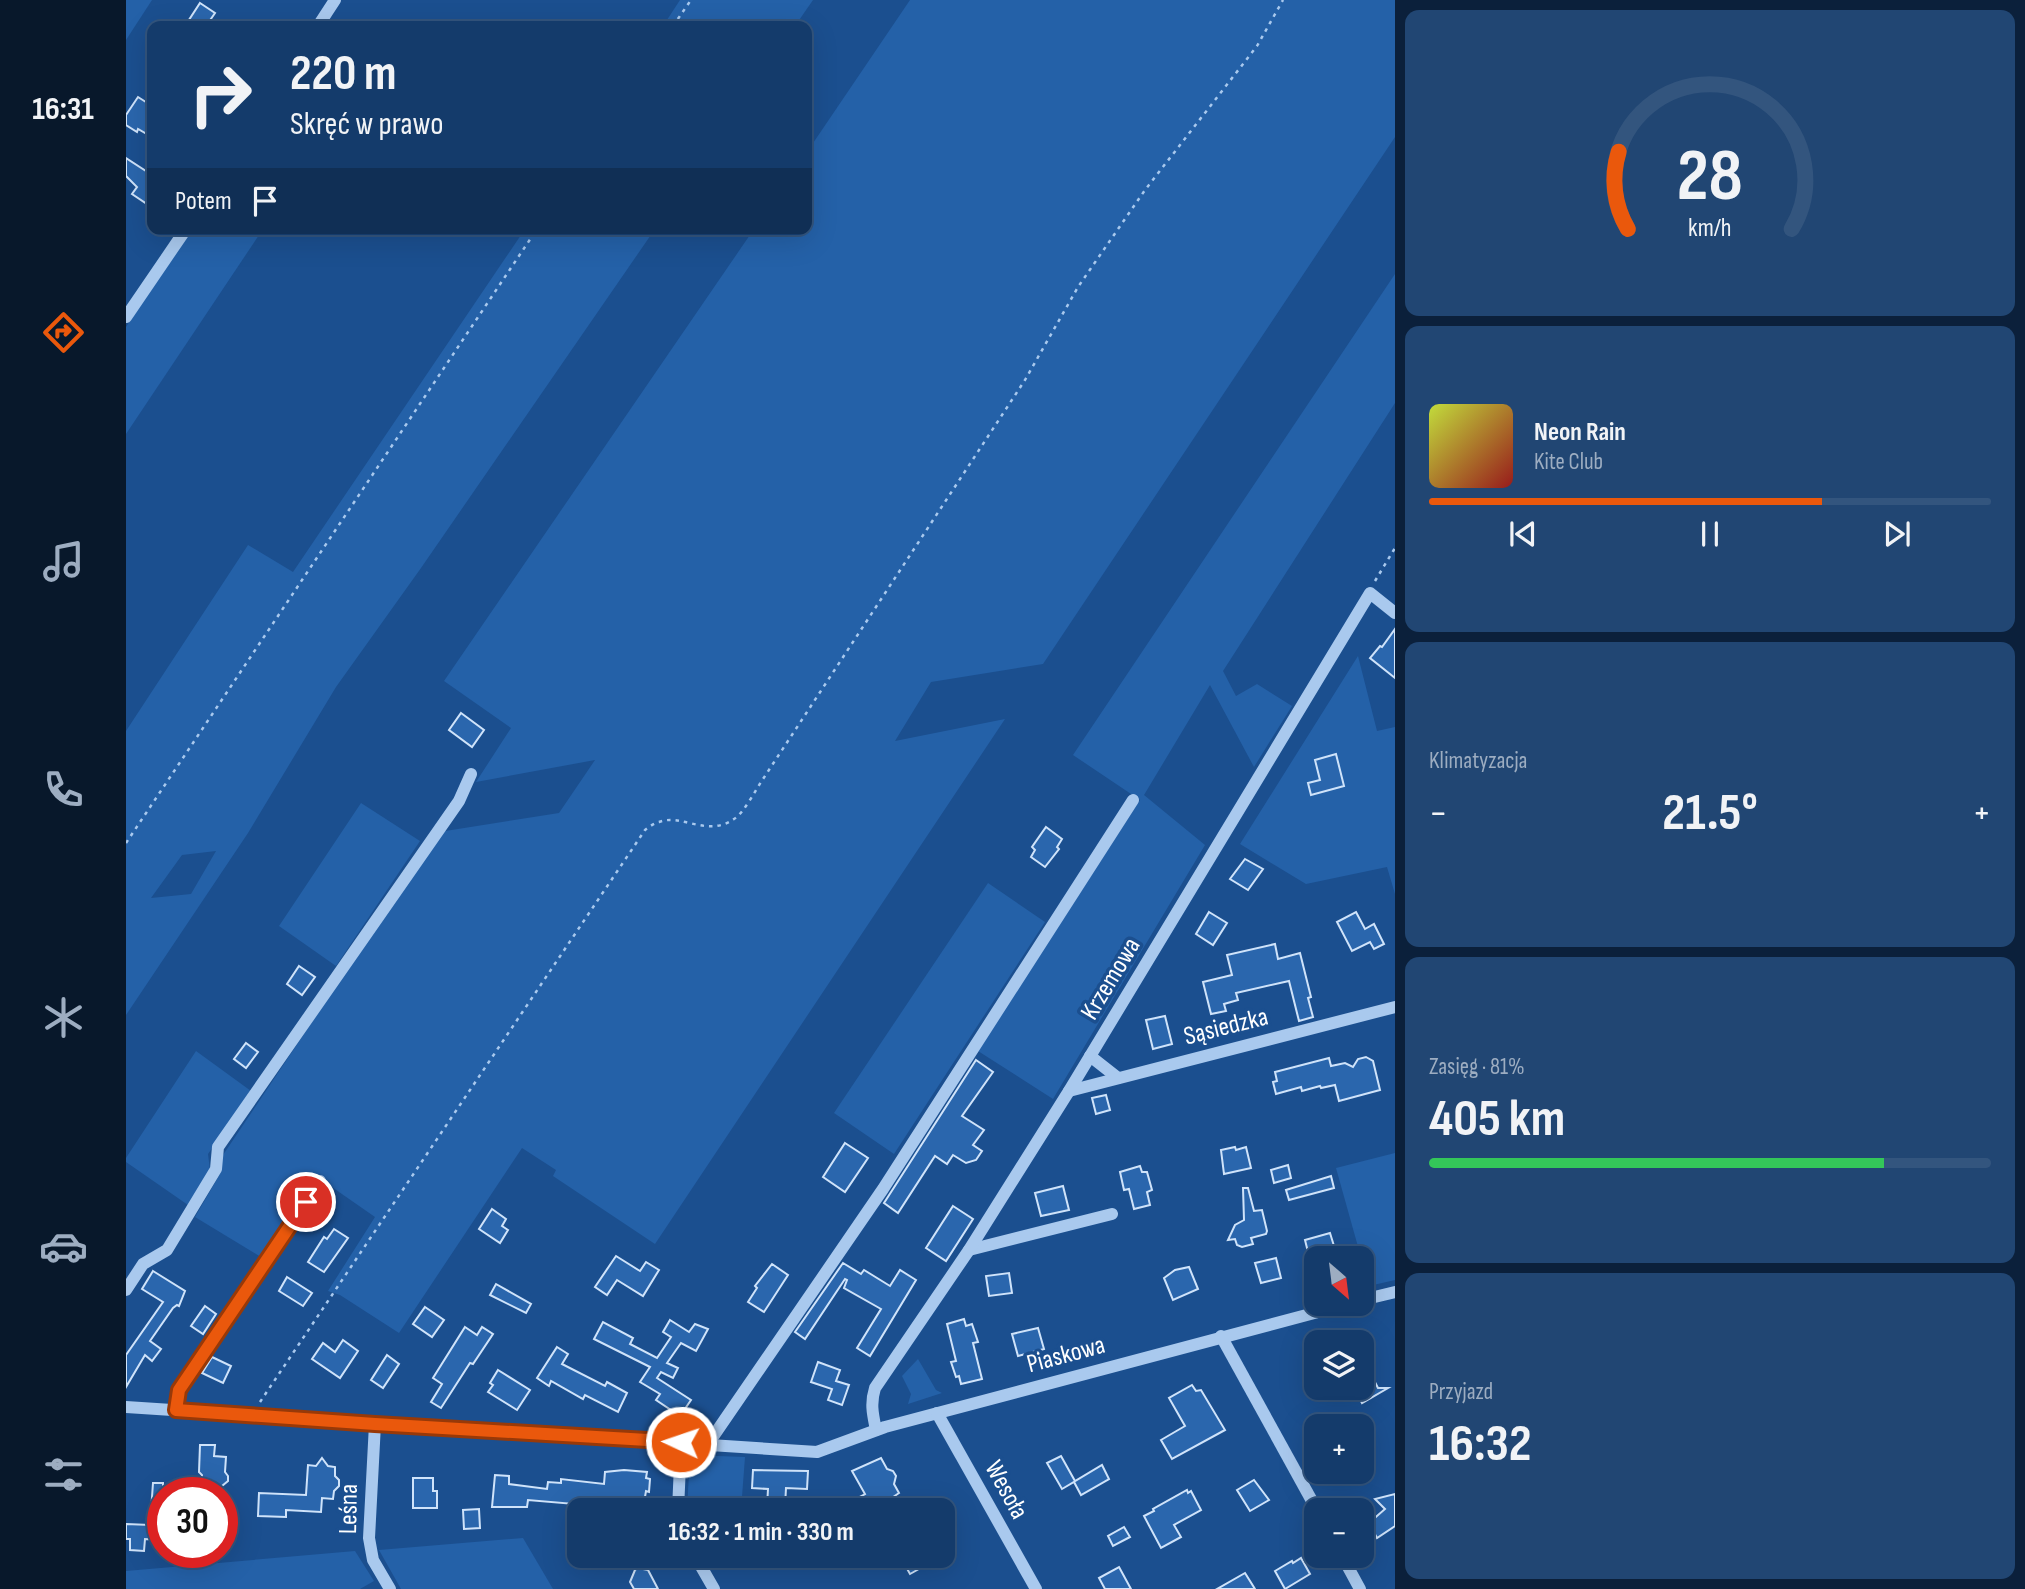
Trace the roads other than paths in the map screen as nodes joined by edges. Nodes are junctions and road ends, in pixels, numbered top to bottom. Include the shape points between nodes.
1 (335, 0) edge
2 (321, 21) edge
3 (182, 235) edge
4 (126, 317) edge
5 (1395, 612) edge
6 (471, 774) dead end
7 (1133, 800) dead end
8 (1395, 1007) edge
9 (1090, 1056) junction
10 (1118, 1078) junction
11 (1069, 1091) junction
12 (320, 1181) dead end
13 (1112, 1214) dead end
14 (969, 1250) junction
15 (126, 1290) edge
16 (1395, 1292) edge
17 (1374, 1297) edge
18 (1304, 1315) edge
19 (1221, 1336) junction
20 (126, 1407) edge
21 (176, 1410) junction
22 (937, 1413) junction
23 (375, 1424) junction
24 (876, 1430) junction
25 (681, 1442) junction
26 (708, 1444) junction
27 (679, 1498) edge
28 (1310, 1498) edge
29 (702, 1568) edge
30 (1349, 1568) edge
31 (390, 1589) edge
32 (714, 1589) edge
33 (1036, 1589) edge
34 (1360, 1589) edge

1 - 2 street
3 - 4 street
5 - 9 street, Krzemowa via 1370,593
6 - 15 street via 459,801 218,1147 216,1169 167,1250 143,1264
7 - 26 street via 883,1189
8 - 10 street, Sąsiedzka
9 - 10 street
9 - 11 street, Krzemowa
10 - 11 street, Sąsiedzka
11 - 14 street, Krzemowa
12 - 21 street via 179,1390
13 - 14 street
14 - 24 street, Krzemowa via 875,1388 871,1400
16 - 17 street
18 - 19 street, Piaskowa
19 - 22 street, Piaskowa
19 - 28 street
20 - 21 street, Piaskowa
21 - 23 street, Piaskowa
22 - 24 street, Piaskowa
22 - 33 street, Wesoła
23 - 25 street, Piaskowa
23 - 31 street, Leśna via 369,1538 373,1560
24 - 26 street, Piaskowa via 817,1452
25 - 26 street, Piaskowa
25 - 27 street
29 - 32 street
30 - 34 street

